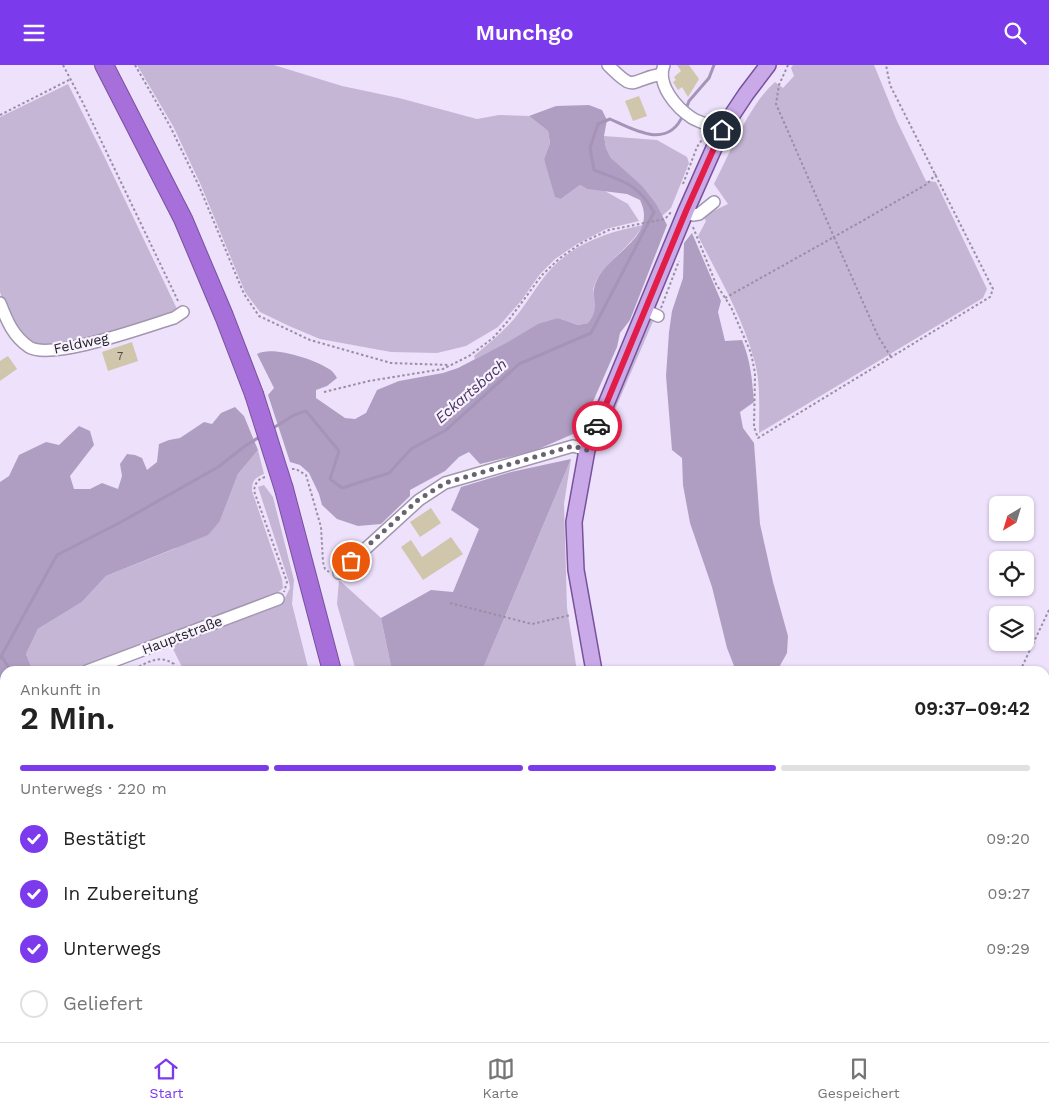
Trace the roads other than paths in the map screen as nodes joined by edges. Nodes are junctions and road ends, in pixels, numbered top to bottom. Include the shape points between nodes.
1 (104, 65) edge
2 (608, 65) edge
3 (768, 65) edge
4 (663, 70) edge
5 (717, 128) junction
6 (714, 202) dead end
7 (681, 208) junction
8 (0, 303) edge
9 (183, 312) road end
10 (589, 445) junction
11 (339, 573) road end
12 (278, 599) road end
13 (100, 666) edge
14 (331, 666) edge
15 (593, 666) edge

1 - 14 highway, bridge via 183,219 254,394 284,489
2 - 4 street via 632,84
3 - 5 main road
4 - 5 street via 663,83 676,105 693,118
5 - 7 main road
6 - 7 street via 699,214 693,215
7 - 10 main road via 651,313
8 - 9 street, Feldweg via 10,330 30,348 50,351 74,348 174,318
10 - 11 street via 573,446 445,483 418,500
10 - 15 main road via 574,522 576,570
12 - 13 street, Hauptstraße

